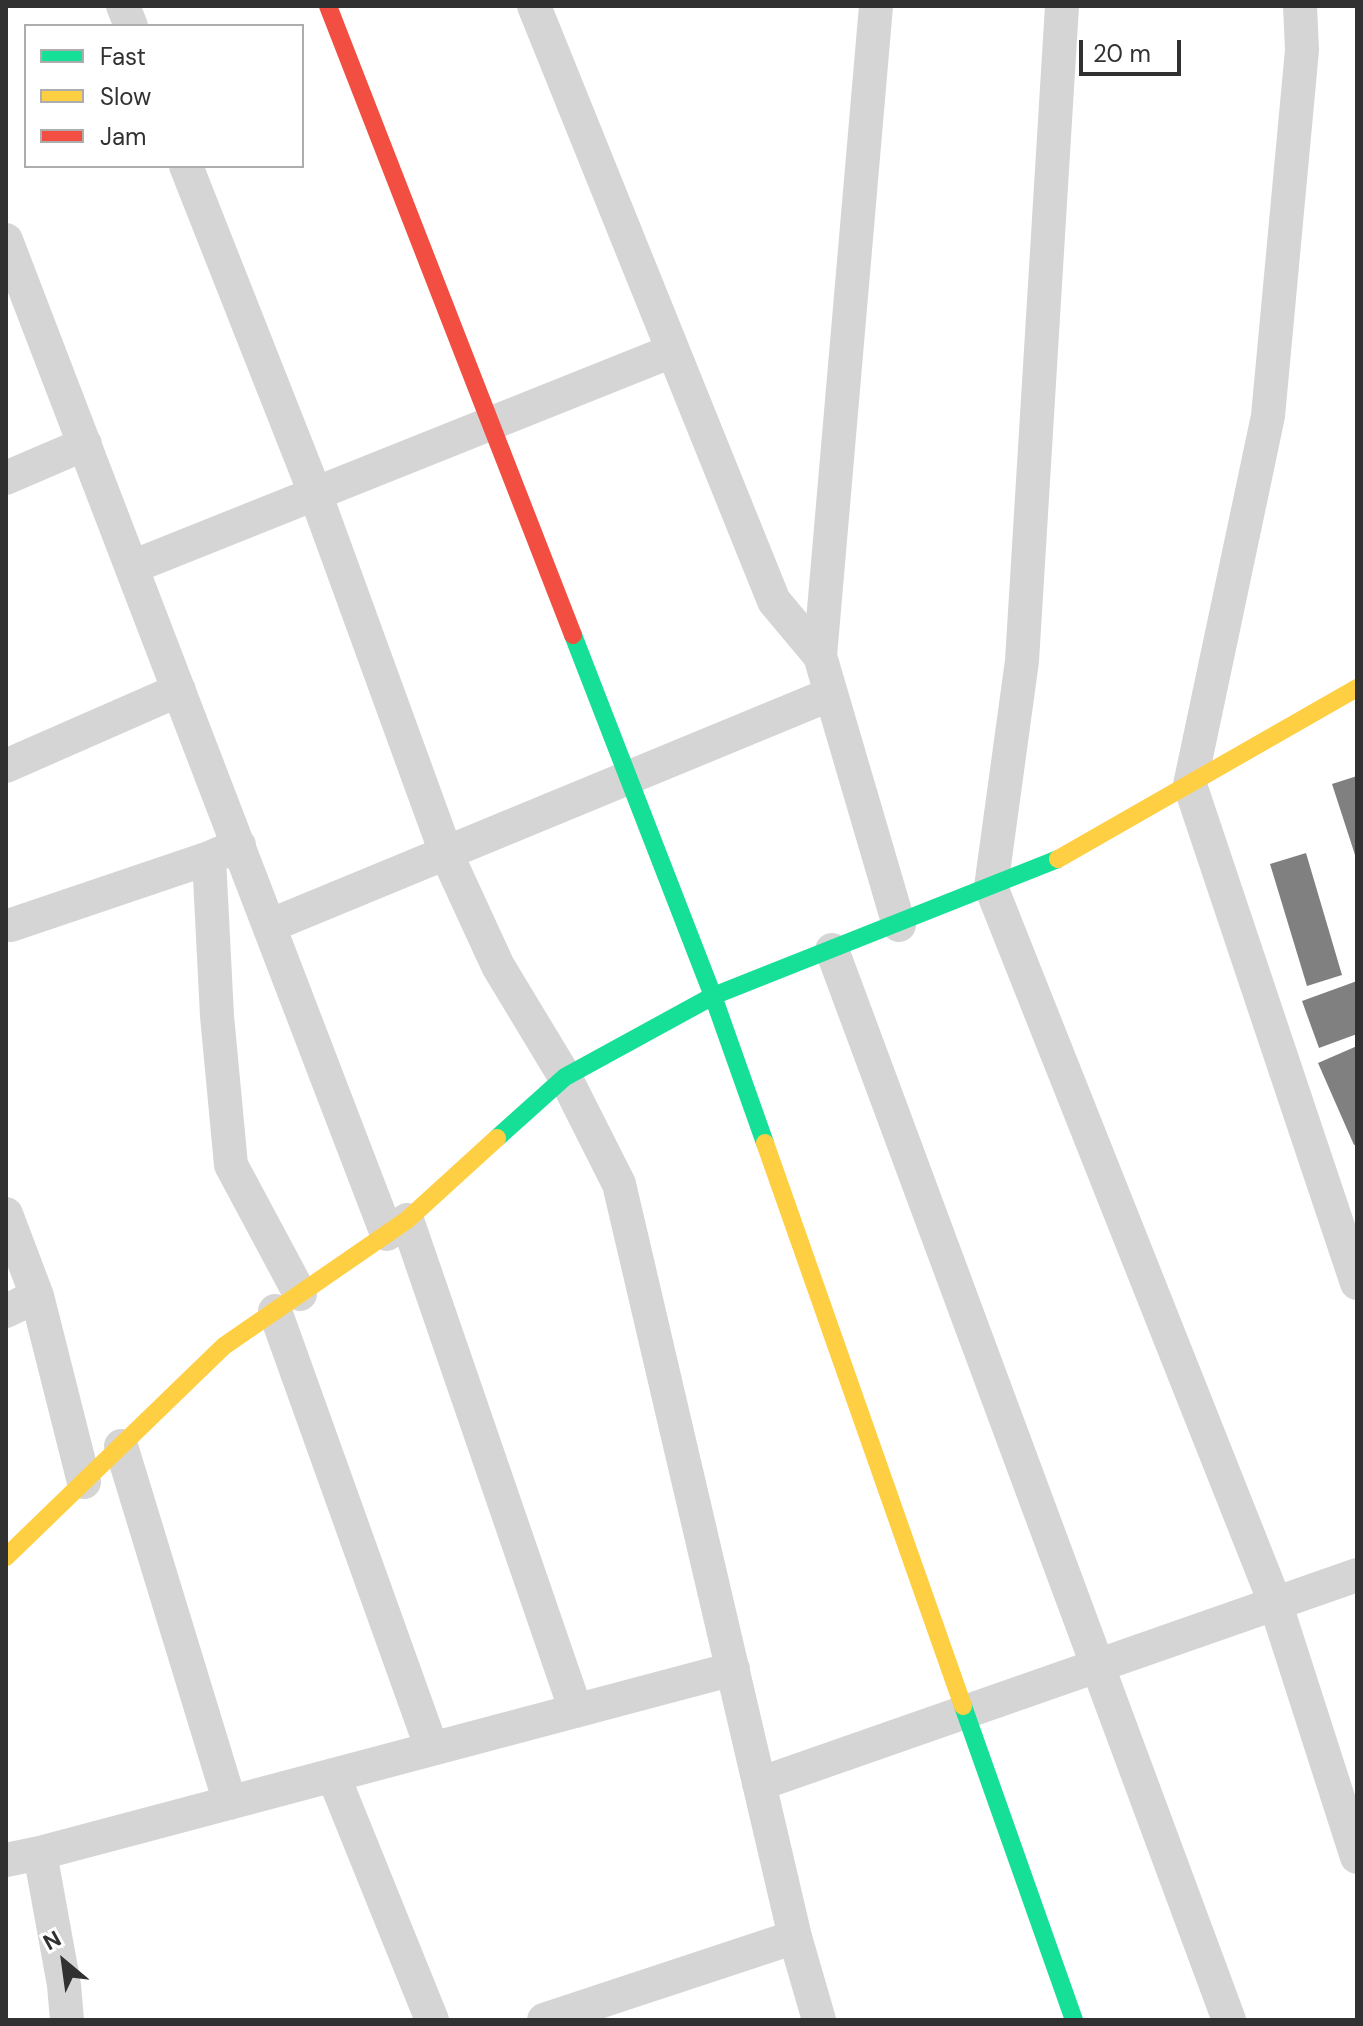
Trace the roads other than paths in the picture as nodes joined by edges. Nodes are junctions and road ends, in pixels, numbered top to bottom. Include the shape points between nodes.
1 (328, 6) edge
2 (534, 6) edge
3 (876, 6) edge
4 (1062, 6) edge
5 (1300, 6) edge
6 (187, 168) edge
7 (6, 240) edge
8 (18, 305) edge
9 (672, 351) junction
10 (492, 423) junction
11 (85, 444) junction
12 (6, 478) edge
13 (315, 493) junction
14 (132, 567) junction
15 (820, 656) junction
16 (1357, 688) edge
17 (179, 690) junction
18 (831, 694) junction
19 (6, 766) edge
20 (626, 779) junction
21 (1190, 785) junction
22 (224, 852) junction
23 (446, 853) junction
24 (991, 887) junction
25 (11, 925) dead end
26 (899, 925) junction
27 (269, 926) junction
28 (832, 950) junction
29 (713, 996) junction
30 (565, 1077) junction
31 (6, 1214) edge
32 (397, 1227) junction
33 (1357, 1283) edge
34 (37, 1296) junction
35 (288, 1302) junction
36 (6, 1311) edge
37 (121, 1446) junction
38 (84, 1482) junction
39 (6, 1557) edge
40 (1357, 1575) edge
41 (1276, 1605) junction
42 (1100, 1666) junction
43 (733, 1669) junction
44 (576, 1711) junction
45 (966, 1713) junction
46 (432, 1749) junction
47 (333, 1775) junction
48 (759, 1784) junction
49 (230, 1803) junction
50 (40, 1853) junction
51 (1357, 1857) edge
52 (6, 1860) edge
53 (795, 1937) junction
54 (67, 2020) edge
55 (432, 2020) edge
56 (544, 2020) edge
57 (819, 2020) edge
58 (1074, 2020) edge
59 (1229, 2020) edge

1 - 10 street
2 - 9 street
3 - 15 street
4 - 24 street via 1022,661
5 - 21 street via 1302,50 1268,416
6 - 13 street
7 - 8 street
8 - 11 street
9 - 10 street
9 - 15 street via 774,601
10 - 13 street
10 - 20 street
11 - 12 street
11 - 14 street
13 - 14 street
13 - 23 street
14 - 17 street
15 - 18 street
16 - 21 street
17 - 19 street
17 - 22 street
18 - 20 street
18 - 26 street
20 - 23 street
20 - 29 street
21 - 24 street via 1076,852
21 - 33 street
22 - 25 street
22 - 27 street
22 - 35 street via 217,1016 231,1165
23 - 27 street
23 - 30 street via 498,966
24 - 26 street
24 - 41 street
26 - 28 street
27 - 32 street
28 - 29 street
28 - 42 street
29 - 30 street
29 - 45 street
30 - 32 street
30 - 43 street via 619,1184
31 - 34 street
32 - 35 street
32 - 44 street
34 - 36 street
34 - 38 street
35 - 37 street via 224,1346
35 - 46 street
37 - 38 street
37 - 49 street
38 - 39 street
40 - 41 street
41 - 42 street
41 - 51 street
42 - 45 street
42 - 59 street
43 - 44 street
43 - 48 street
44 - 46 street
45 - 48 street
45 - 58 street
46 - 47 street
47 - 49 street
47 - 55 street
48 - 53 street
49 - 50 street
50 - 52 street
50 - 54 street
53 - 56 street
53 - 57 street

